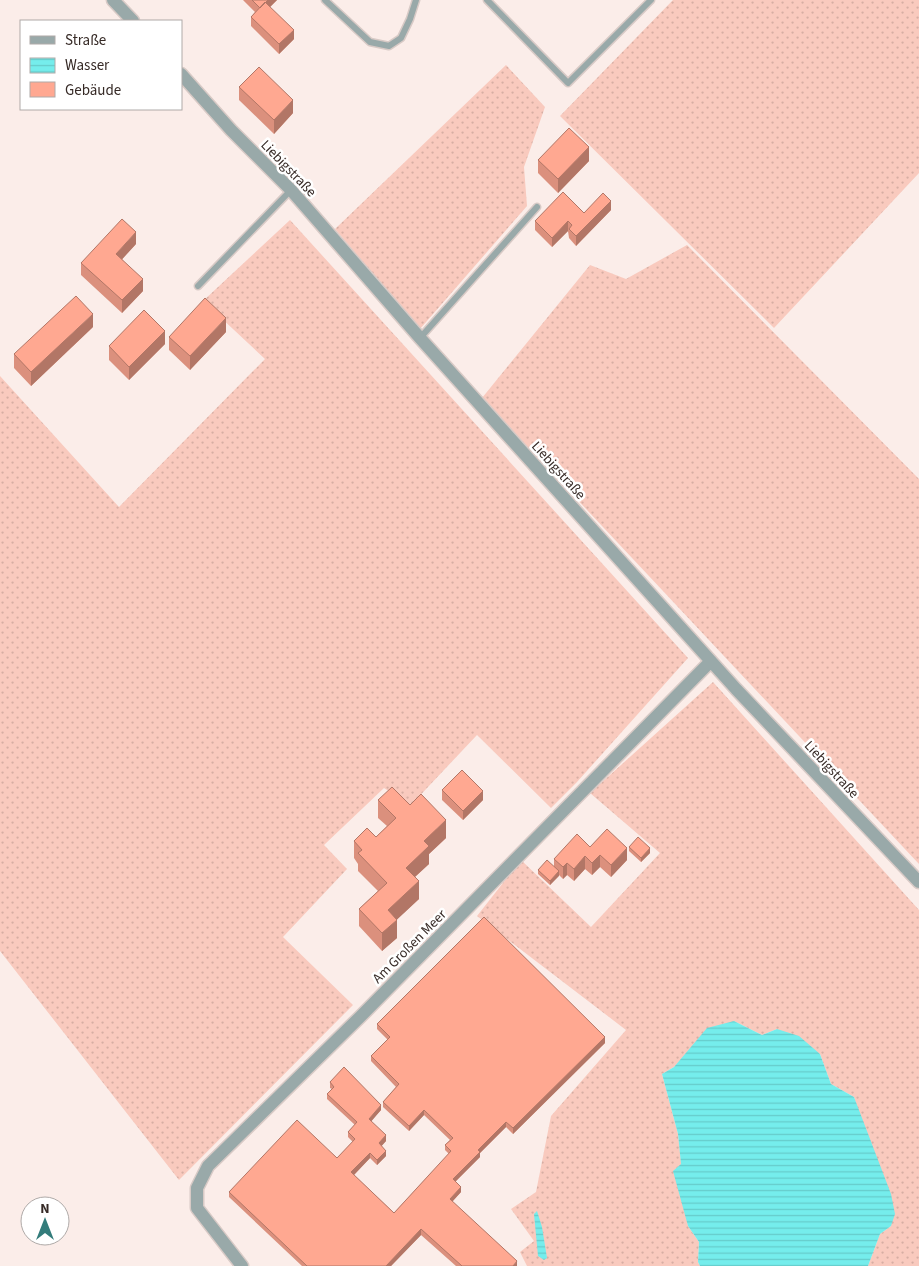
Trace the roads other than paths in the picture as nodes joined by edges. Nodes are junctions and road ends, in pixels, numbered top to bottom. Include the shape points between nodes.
1 (113, 0) edge
2 (325, 0) edge
3 (416, 0) edge
4 (488, 0) edge
5 (650, 0) edge
6 (132, 20) edge
7 (182, 75) edge
8 (291, 190) junction
9 (537, 207) dead end
10 (198, 286) dead end
11 (420, 338) junction
12 (711, 661) junction
13 (919, 882) edge
14 (242, 1266) edge

1 - 6 street
2 - 3 lane via 370,42 389,46 401,38
4 - 5 lane via 568,83
7 - 8 street, Liebigstraße
8 - 10 lane
8 - 11 street, Liebigstraße
9 - 11 lane
11 - 12 street, Liebigstraße
12 - 13 street, Liebigstraße
12 - 14 street, Am Großen Meer via 360,1017 208,1166 197,1188 197,1208

